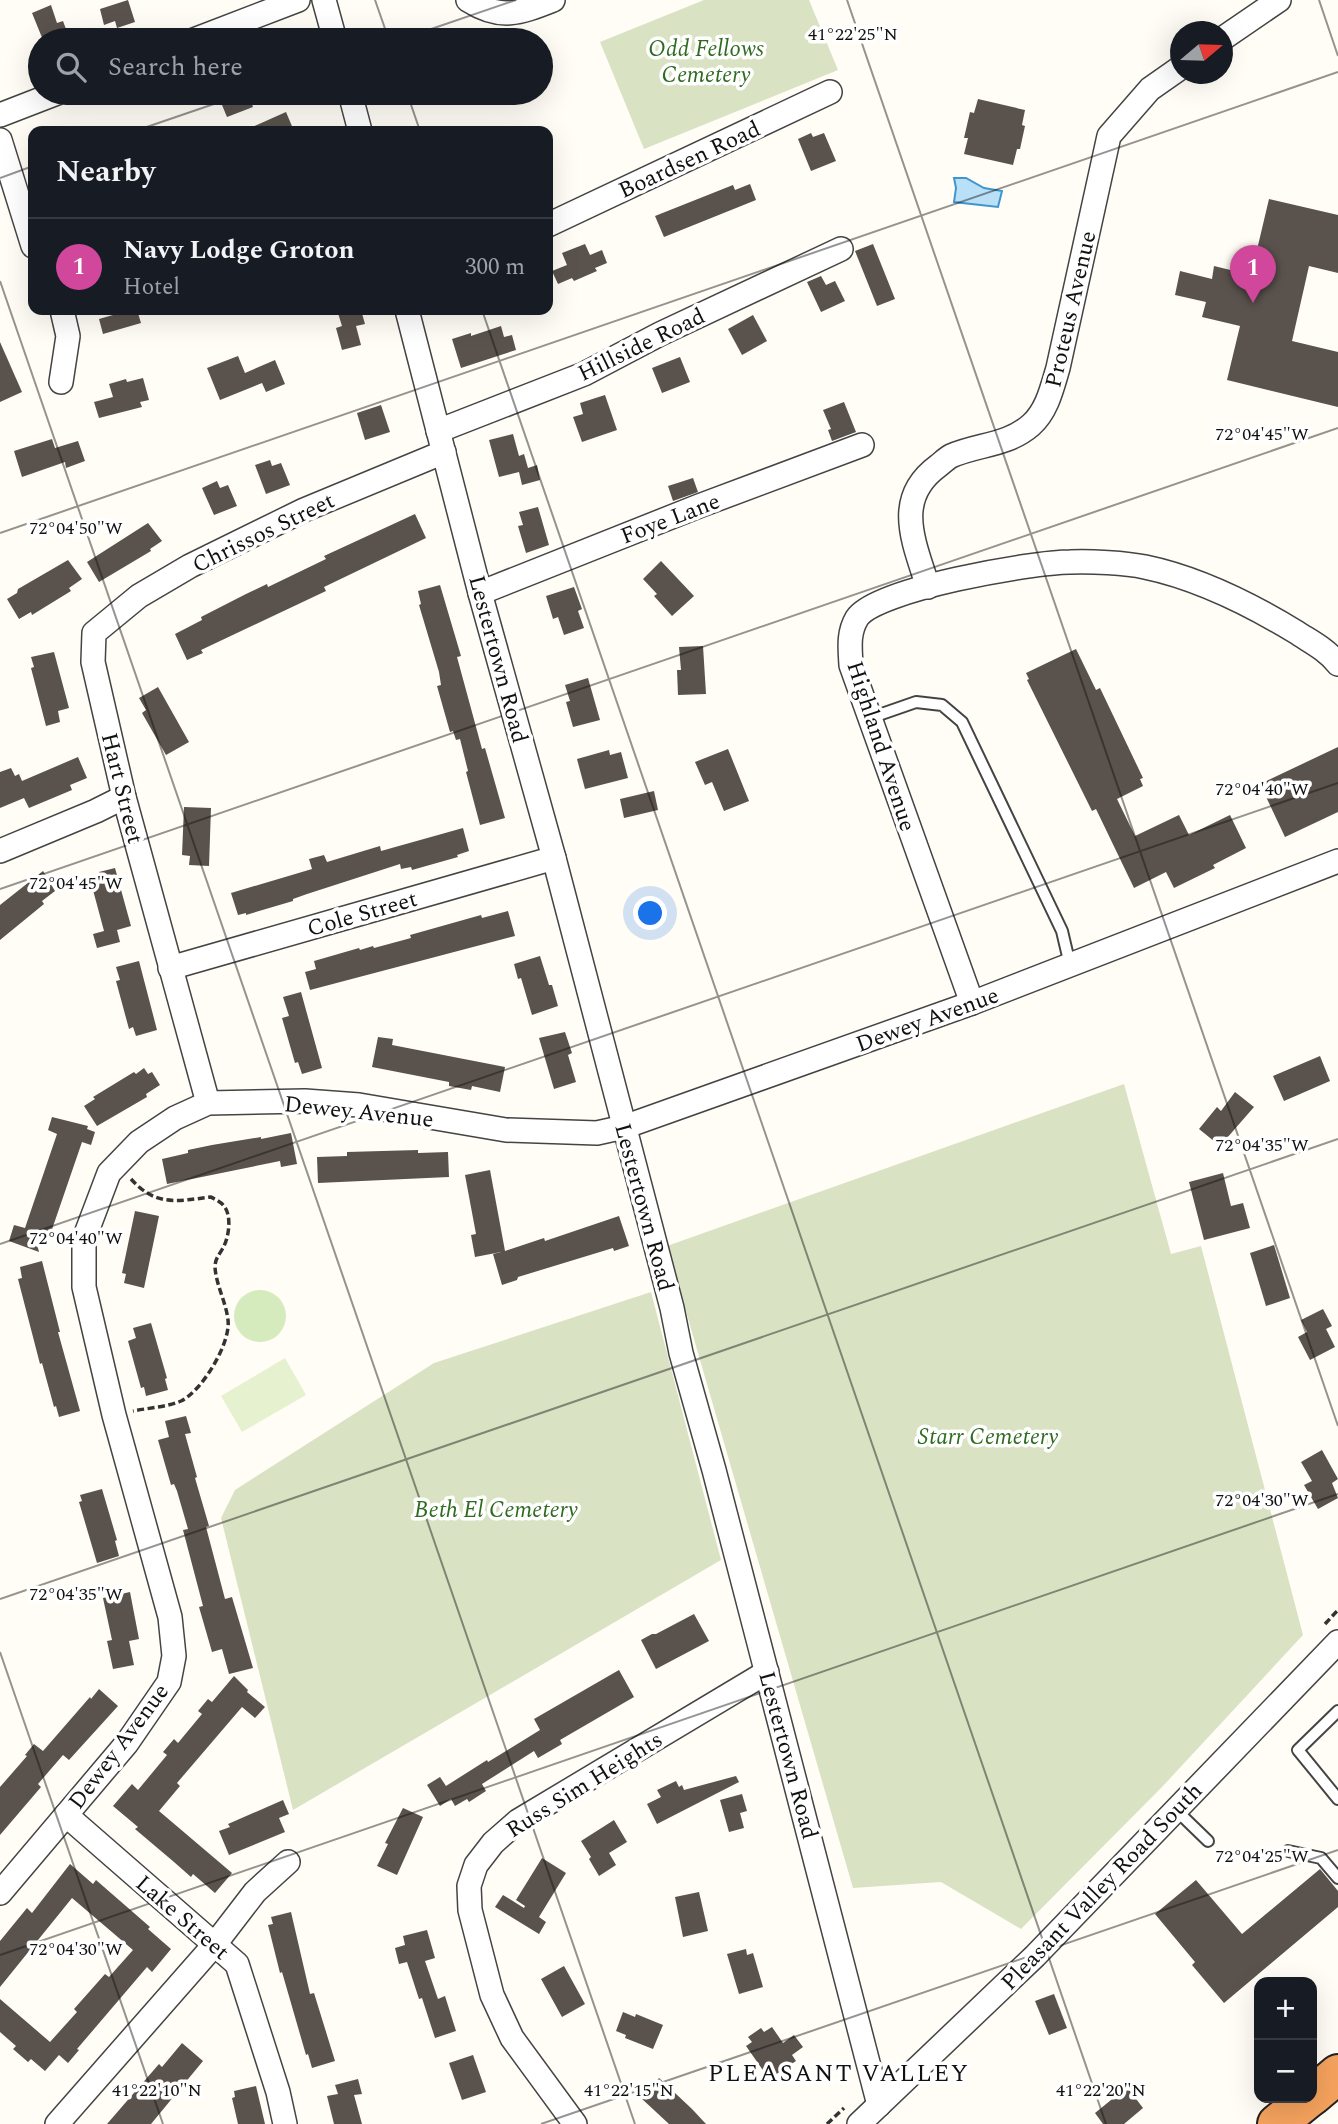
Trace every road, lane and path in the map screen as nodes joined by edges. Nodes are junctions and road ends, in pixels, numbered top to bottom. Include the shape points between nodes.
1 (298, 0) edge
2 (324, 0) edge
3 (468, 0) edge
4 (553, 0) edge
5 (1279, 0) edge
6 (225, 28) edge
7 (332, 28) edge
8 (1233, 32) edge
9 (1170, 75) edge
10 (830, 92) dead end
11 (28, 104) edge
12 (353, 105) edge
13 (0, 115) edge
14 (359, 126) edge
15 (0, 140) edge
16 (553, 223) edge
17 (28, 230) edge
18 (841, 249) dead end
19 (63, 315) edge
20 (408, 315) edge
21 (61, 382) dead end
22 (441, 442) junction
23 (862, 445) dead end
24 (928, 587) junction
25 (480, 593) junction
26 (94, 633) joint
27 (1335, 653) edge
28 (870, 719) junction
29 (124, 797) junction
30 (0, 851) edge
31 (554, 858) junction
32 (1338, 861) edge
33 (1070, 965) junction
34 (170, 968) junction
35 (972, 1003) junction
36 (208, 1103) junction
37 (624, 1127) junction
38 (119, 1163) junction
39 (114, 1415) junction
40 (1338, 1642) edge
41 (767, 1672) junction
42 (1338, 1712) edge
43 (1338, 1798) edge
44 (1176, 1810) junction
45 (66, 1815) junction
46 (1208, 1841) dead end
47 (1288, 1851) dead end
48 (288, 1862) dead end
49 (1338, 1878) edge
50 (0, 1892) edge
51 (215, 1944) junction
52 (1338, 2074) edge
53 (1317, 2091) edge
54 (1303, 2103) edge
55 (880, 2105) junction
56 (57, 2124) edge
57 (285, 2124) edge
58 (575, 2124) edge
59 (859, 2124) edge
60 (1277, 2124) edge

1 - 6 street
2 - 7 street
3 - 4 street via 502,14 523,12
5 - 8 street
9 - 24 street, Proteus Avenue via 1150,89 1109,136 1048,401 1032,425 1006,441 951,456 924,476 910,504 911,535
10 - 16 street, Boardsen Road
11 - 13 street
12 - 14 street
15 - 17 street
18 - 22 street, Hillside Road
19 - 21 street via 68,337
20 - 22 street, Lestertown Road
22 - 25 street, Lestertown Road
22 - 26 street, Chrissos Street via 190,566 139,596
23 - 25 street, Foye Lane
24 - 27 street, Highland Avenue via 1002,569 1070,562 1144,566 1206,585
24 - 28 street, Highland Avenue via 872,605 858,617 850,636 850,665
25 - 31 street, Lestertown Road
26 - 29 street, Hart Street via 93,662
28 - 33 lane via 916,702 942,705 962,722 1062,931
28 - 35 street, Highland Avenue
29 - 30 street
29 - 34 street, Hart Street
31 - 34 street, Cole Street
31 - 37 street, Lestertown Road
32 - 33 street, Dewey Avenue
33 - 35 street, Dewey Avenue
34 - 36 street, Hart Street
35 - 37 street, Dewey Avenue
36 - 37 street, Dewey Avenue via 359,1105 506,1130 597,1133
36 - 38 street, Dewey Avenue via 139,1142
37 - 41 street, Lestertown Road
38 - 39 street, Dewey Avenue via 109,1173 84,1239 83,1287
38 - 39 path via 146,1194 176,1202 211,1197 223,1204 228,1213 228,1236 215,1269 229,1324 220,1354 193,1394 178,1402
39 - 45 street, Dewey Avenue via 170,1618 174,1656 170,1682 127,1743
40 - 44 street, Pleasant Valley Road South
41 - 55 street, Lestertown Road
41 - 58 street, Russ Sim Heights via 518,1821 476,1865 469,1886 470,1910 492,1995 512,2038
42 - 43 lane via 1298,1750
44 - 46 lane
44 - 55 street, Pleasant Valley Road South via 1035,1956
45 - 50 street, Dewey Avenue
45 - 51 street, Lake Street
47 - 49 lane via 1321,1858
48 - 51 street via 255,1892
51 - 56 street
51 - 57 street, Lake Street via 237,1964
52 - 53 highway
54 - 60 highway
55 - 59 street, Pleasant Valley Road South

